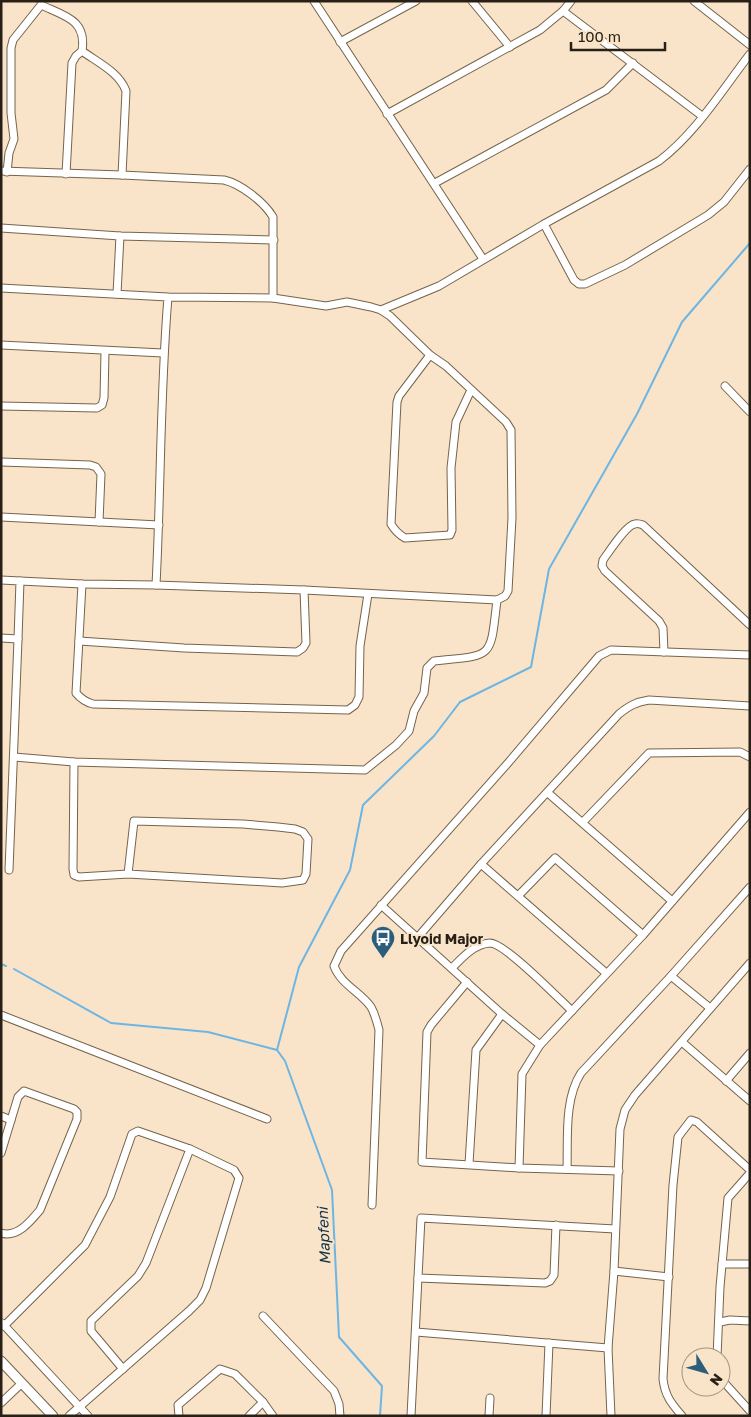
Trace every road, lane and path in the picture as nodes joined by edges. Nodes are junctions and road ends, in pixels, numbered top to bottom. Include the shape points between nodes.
1 (314, 1) edge
2 (416, 1) edge
3 (472, 1) edge
4 (572, 1) edge
5 (694, 1) edge
6 (39, 3) edge
7 (563, 11) junction
8 (340, 42) junction
9 (750, 45) edge
10 (510, 47) junction
11 (82, 51) junction
12 (750, 54) edge
13 (633, 63) junction
14 (387, 114) junction
15 (702, 116) junction
16 (750, 169) edge
17 (4, 171) edge
18 (66, 174) junction
19 (122, 175) junction
20 (435, 183) junction
21 (544, 224) junction
22 (1, 228) edge
23 (120, 236) junction
24 (274, 240) junction
25 (483, 259) junction
26 (1, 288) edge
27 (117, 294) junction
28 (168, 297) junction
29 (273, 298) junction
30 (381, 310) junction
31 (1, 345) edge
32 (105, 351) junction
33 (163, 353) junction
34 (430, 355) junction
35 (725, 386) dead end
36 (472, 390) junction
37 (1, 406) edge
38 (750, 412) edge
39 (1, 462) edge
40 (1, 517) edge
41 (99, 522) junction
42 (159, 525) junction
43 (1, 580) edge
44 (20, 581) junction
45 (82, 584) junction
46 (156, 585) junction
47 (304, 590) junction
48 (368, 594) junction
49 (497, 600) junction
50 (750, 625) edge
51 (1, 638) edge
52 (18, 639) junction
53 (80, 641) junction
54 (664, 652) junction
55 (750, 655) edge
56 (750, 706) edge
57 (14, 757) junction
58 (750, 757) edge
59 (74, 762) junction
60 (548, 793) junction
61 (750, 812) edge
62 (583, 822) junction
63 (481, 864) junction
64 (9, 870) dead end
65 (128, 874) junction
66 (750, 888) edge
67 (518, 896) junction
68 (672, 901) junction
69 (381, 904) junction
70 (643, 935) junction
71 (418, 937) junction
72 (750, 963) edge
73 (452, 968) junction
74 (606, 973) junction
75 (671, 976) junction
76 (467, 982) junction
77 (710, 1008) junction
78 (572, 1011) junction
79 (502, 1014) junction
80 (1, 1016) edge
81 (682, 1042) junction
82 (540, 1046) junction
83 (750, 1053) edge
84 (726, 1081) junction
85 (750, 1101) edge
86 (1, 1116) edge
87 (267, 1119) dead end
88 (11, 1120) junction
89 (190, 1150) junction
90 (1, 1154) edge
91 (469, 1164) junction
92 (519, 1168) junction
93 (567, 1169) junction
94 (619, 1171) junction
95 (750, 1172) edge
96 (372, 1205) dead end
97 (556, 1225) junction
98 (615, 1229) junction
99 (1, 1233) edge
100 (722, 1264) junction
101 (750, 1264) edge
102 (614, 1272) junction
103 (669, 1277) junction
104 (418, 1278) junction
105 (263, 1316) dead end
106 (750, 1321) edge
107 (720, 1322) junction
108 (3, 1324) edge
109 (416, 1332) junction
110 (549, 1343) junction
111 (718, 1347) edge
112 (608, 1348) junction
113 (1, 1361) edge
114 (123, 1369) junction
115 (22, 1383) junction
116 (731, 1391) edge
117 (490, 1398) dead end
118 (263, 1402) junction
119 (1, 1403) edge
120 (79, 1406) junction
121 (750, 1411) edge
122 (53, 1416) edge
123 (69, 1416) edge
124 (88, 1416) edge
125 (179, 1416) edge
126 (249, 1416) edge
127 (273, 1416) edge
128 (340, 1416) edge
129 (411, 1416) edge
130 (489, 1416) edge
131 (546, 1416) edge
132 (611, 1416) edge
133 (682, 1416) edge

1 - 8 street
2 - 8 street
3 - 10 street
4 - 7 street
5 - 9 street
6 - 11 street via 74,20 83,36
6 - 17 street via 13,40 11,48 14,139
7 - 10 street via 540,30
7 - 13 street
8 - 14 street
10 - 14 street
11 - 18 street via 72,63
11 - 19 street via 118,77 126,91
12 - 15 street
13 - 15 street
13 - 20 street via 606,90
14 - 20 street
15 - 21 street via 659,161
16 - 21 street via 724,202 708,215 585,284 574,280
17 - 18 street
18 - 19 street
19 - 24 street via 224,180 239,184 270,212
20 - 25 street
21 - 25 street
22 - 23 street
23 - 24 street
23 - 27 street
24 - 29 street
25 - 30 street via 439,286
26 - 27 street
27 - 28 street
28 - 29 street
28 - 33 street
29 - 30 street via 326,306 347,302
30 - 34 street
31 - 32 street
32 - 33 street
32 - 37 street via 104,398 97,408
33 - 42 street
34 - 36 street
34 - 36 street via 397,402 391,524 405,538 450,535 451,468 456,422
35 - 38 street
36 - 49 street via 511,430 512,518 508,591
39 - 41 street via 96,467 101,474
40 - 41 street
41 - 42 street
42 - 46 street
43 - 44 street
44 - 45 street
44 - 52 street
45 - 46 street
45 - 53 street
46 - 47 street
47 - 48 street
47 - 53 street via 306,643 297,652
48 - 49 street
48 - 53 street via 360,646 358,697 348,710 86,702 76,693
49 - 59 street via 493,641 488,650 483,655 430,664 424,693 414,711 409,731 365,770
50 - 54 street via 642,525 636,523 614,545 602,566 659,621
51 - 52 street
52 - 57 street
54 - 55 street
54 - 69 street via 611,650 600,656
56 - 60 street via 639,701 619,714
57 - 59 street
57 - 64 street
58 - 62 street via 740,752 649,753
59 - 65 street via 74,875 86,878
60 - 62 street
60 - 63 street
61 - 68 street
62 - 68 street
63 - 67 street
63 - 71 street
65 - 65 street via 294,882 303,880 306,874 308,839 303,832 278,827 134,822
66 - 75 street
67 - 70 street via 555,858
67 - 74 street
68 - 70 street
69 - 71 street
69 - 96 street via 341,951 334,966 345,983 370,1006 379,1030
70 - 74 street
71 - 73 street
72 - 77 street
73 - 76 street
73 - 78 street via 474,948 494,944 508,952
74 - 78 street
75 - 77 street
75 - 93 street via 574,1083 570,1096
76 - 79 street
76 - 91 street via 428,1032 422,1162
77 - 81 street
78 - 82 street
79 - 82 street
79 - 91 street via 476,1050
80 - 87 street
81 - 84 street
81 - 94 street via 634,1095 625,1110 620,1128
82 - 92 street via 522,1074
83 - 84 street
84 - 85 street
86 - 88 street
88 - 90 street
88 - 99 street via 18,1097 24,1091 74,1109 78,1116 40,1210 15,1233
89 - 108 street via 138,1131 132,1134 110,1197 88,1240
89 - 114 street via 146,1263 138,1276 91,1321 91,1331
89 - 114 street via 234,1170 240,1178 200,1300
91 - 92 street
92 - 93 street
93 - 94 street
94 - 98 street
95 - 100 street via 728,1198
95 - 103 street via 697,1122 690,1120 681,1130 673,1185
97 - 98 street
97 - 104 street via 554,1275 545,1283
97 - 104 street via 421,1218
98 - 102 street
100 - 101 street
100 - 107 street
102 - 103 street
102 - 112 street
103 - 133 street via 663,1379 665,1392
104 - 109 street
105 - 128 street via 334,1391
106 - 107 street
107 - 111 street
108 - 120 street
109 - 110 street
109 - 129 street
110 - 112 street
110 - 131 street
112 - 132 street
113 - 115 street
114 - 120 street
115 - 119 street
115 - 122 street
116 - 121 street
117 - 130 street
118 - 125 street via 235,1374 220,1370 178,1405
118 - 126 street
118 - 127 street
120 - 123 street
120 - 124 street

